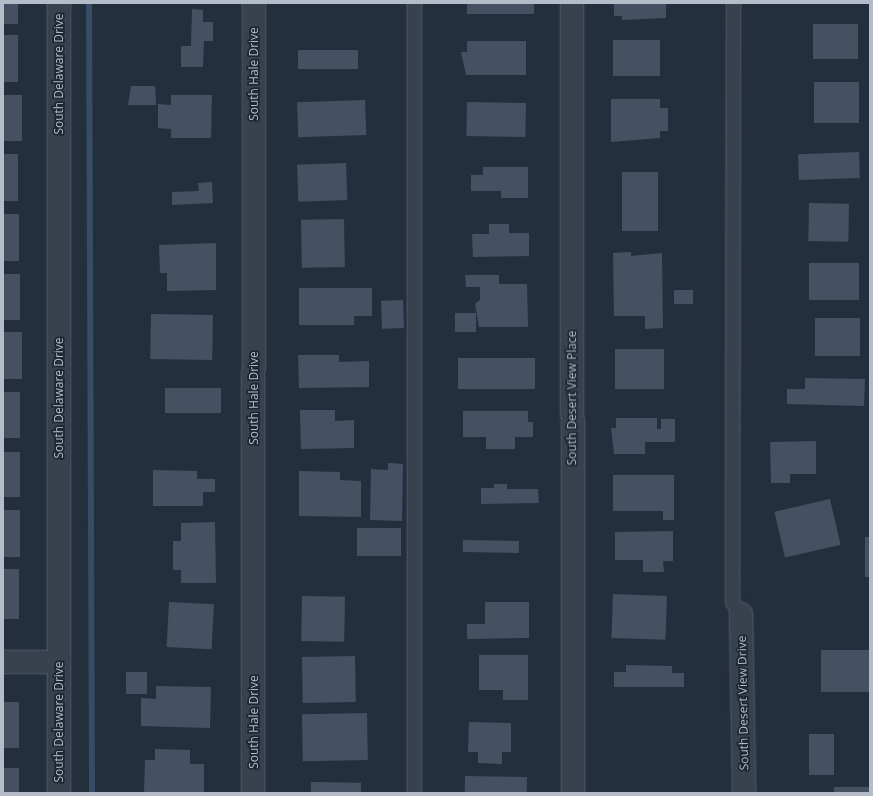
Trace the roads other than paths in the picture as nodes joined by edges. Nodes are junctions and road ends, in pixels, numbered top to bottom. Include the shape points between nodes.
1 (59, 3) edge
2 (254, 3) edge
3 (414, 3) edge
4 (572, 3) edge
5 (733, 3) edge
6 (741, 614) joint
7 (3, 662) edge
8 (58, 662) junction
9 (59, 793) edge
10 (254, 793) edge
11 (414, 793) edge
12 (573, 793) edge
13 (744, 793) edge

1 - 8 street, South Delaware Drive
2 - 10 street, South Hale Drive
3 - 11 lane
4 - 12 street, South Desert View Place
5 - 6 lane via 732,602
6 - 13 street, South Desert View Drive
7 - 8 street
8 - 9 street, South Delaware Drive

